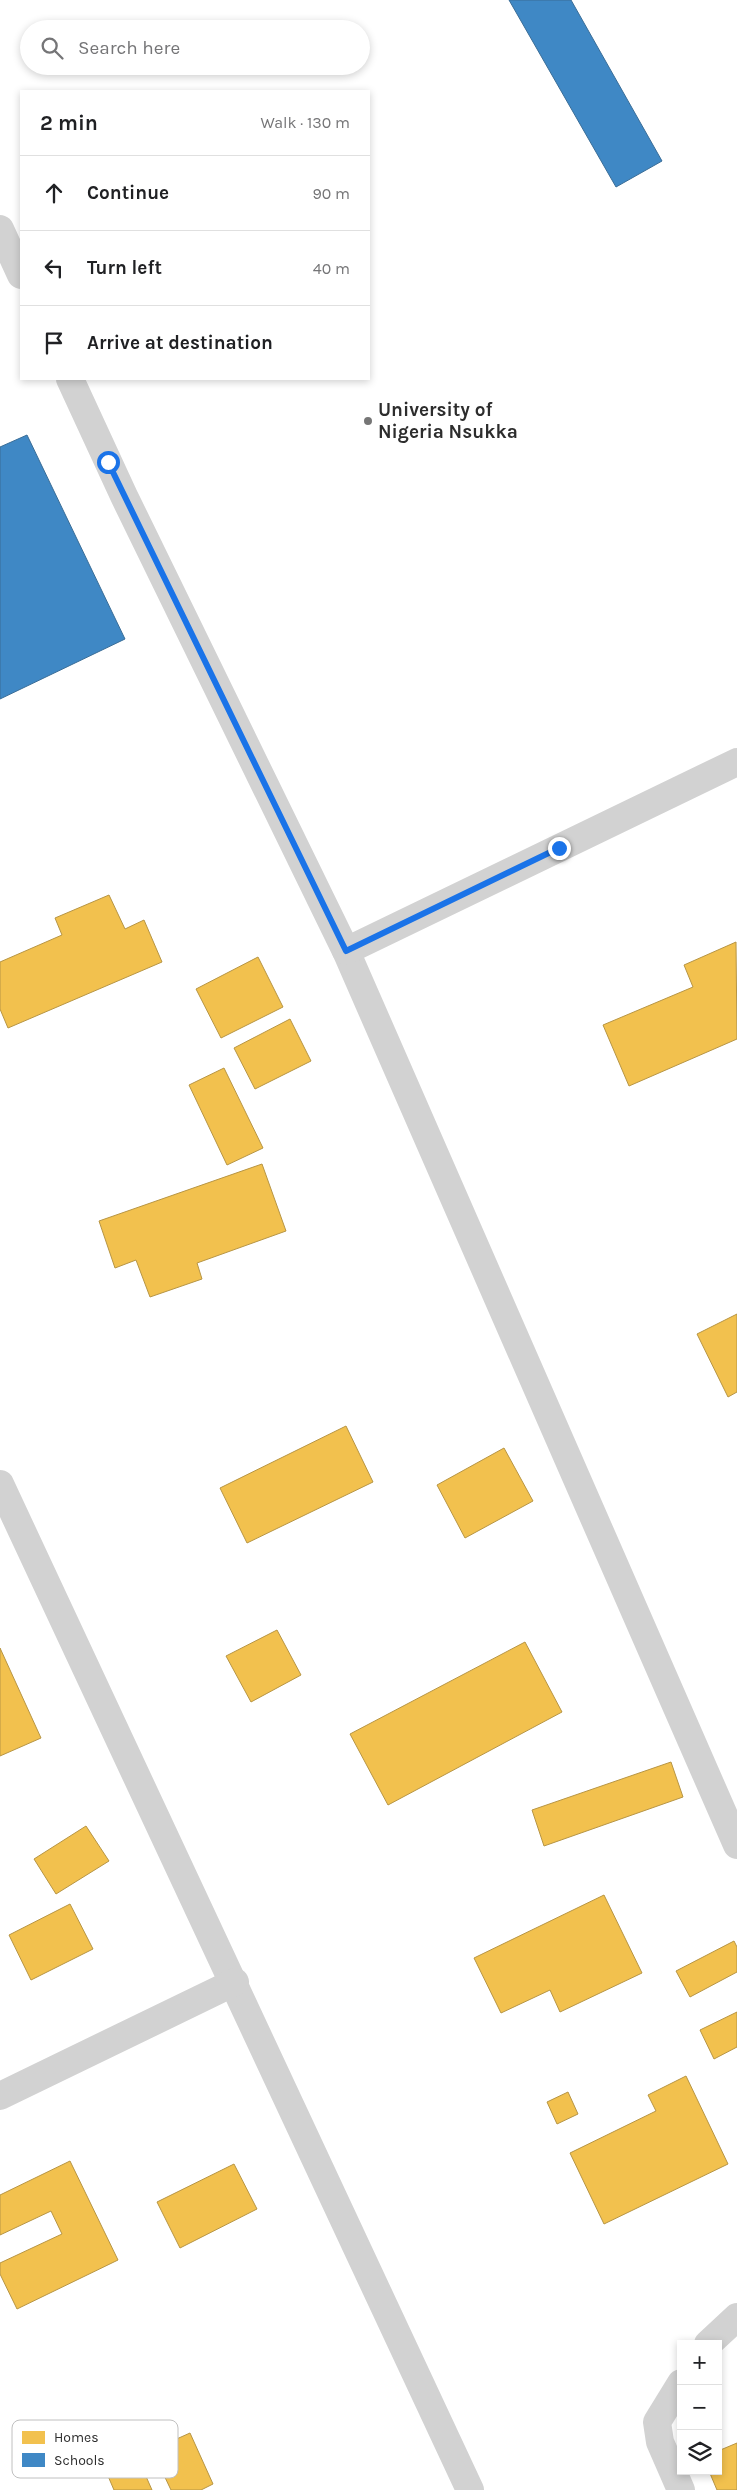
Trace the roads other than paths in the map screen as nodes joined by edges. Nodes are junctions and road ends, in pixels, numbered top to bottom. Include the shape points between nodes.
1 (0, 229) edge
2 (20, 273) edge
3 (70, 380) edge
4 (737, 762) edge
5 (346, 951) junction
6 (0, 1484) edge
7 (7, 1515) edge
8 (737, 1845) edge
9 (235, 1982) junction
10 (0, 2096) edge
11 (737, 2317) edge
12 (712, 2340) edge
13 (680, 2385) edge
14 (470, 2490) edge
15 (681, 2490) edge

1 - 2 street
3 - 5 street
4 - 5 street
5 - 8 street
6 - 7 street
7 - 9 street
9 - 10 street
9 - 14 street
11 - 12 street
13 - 15 street via 657,2422 660,2442

